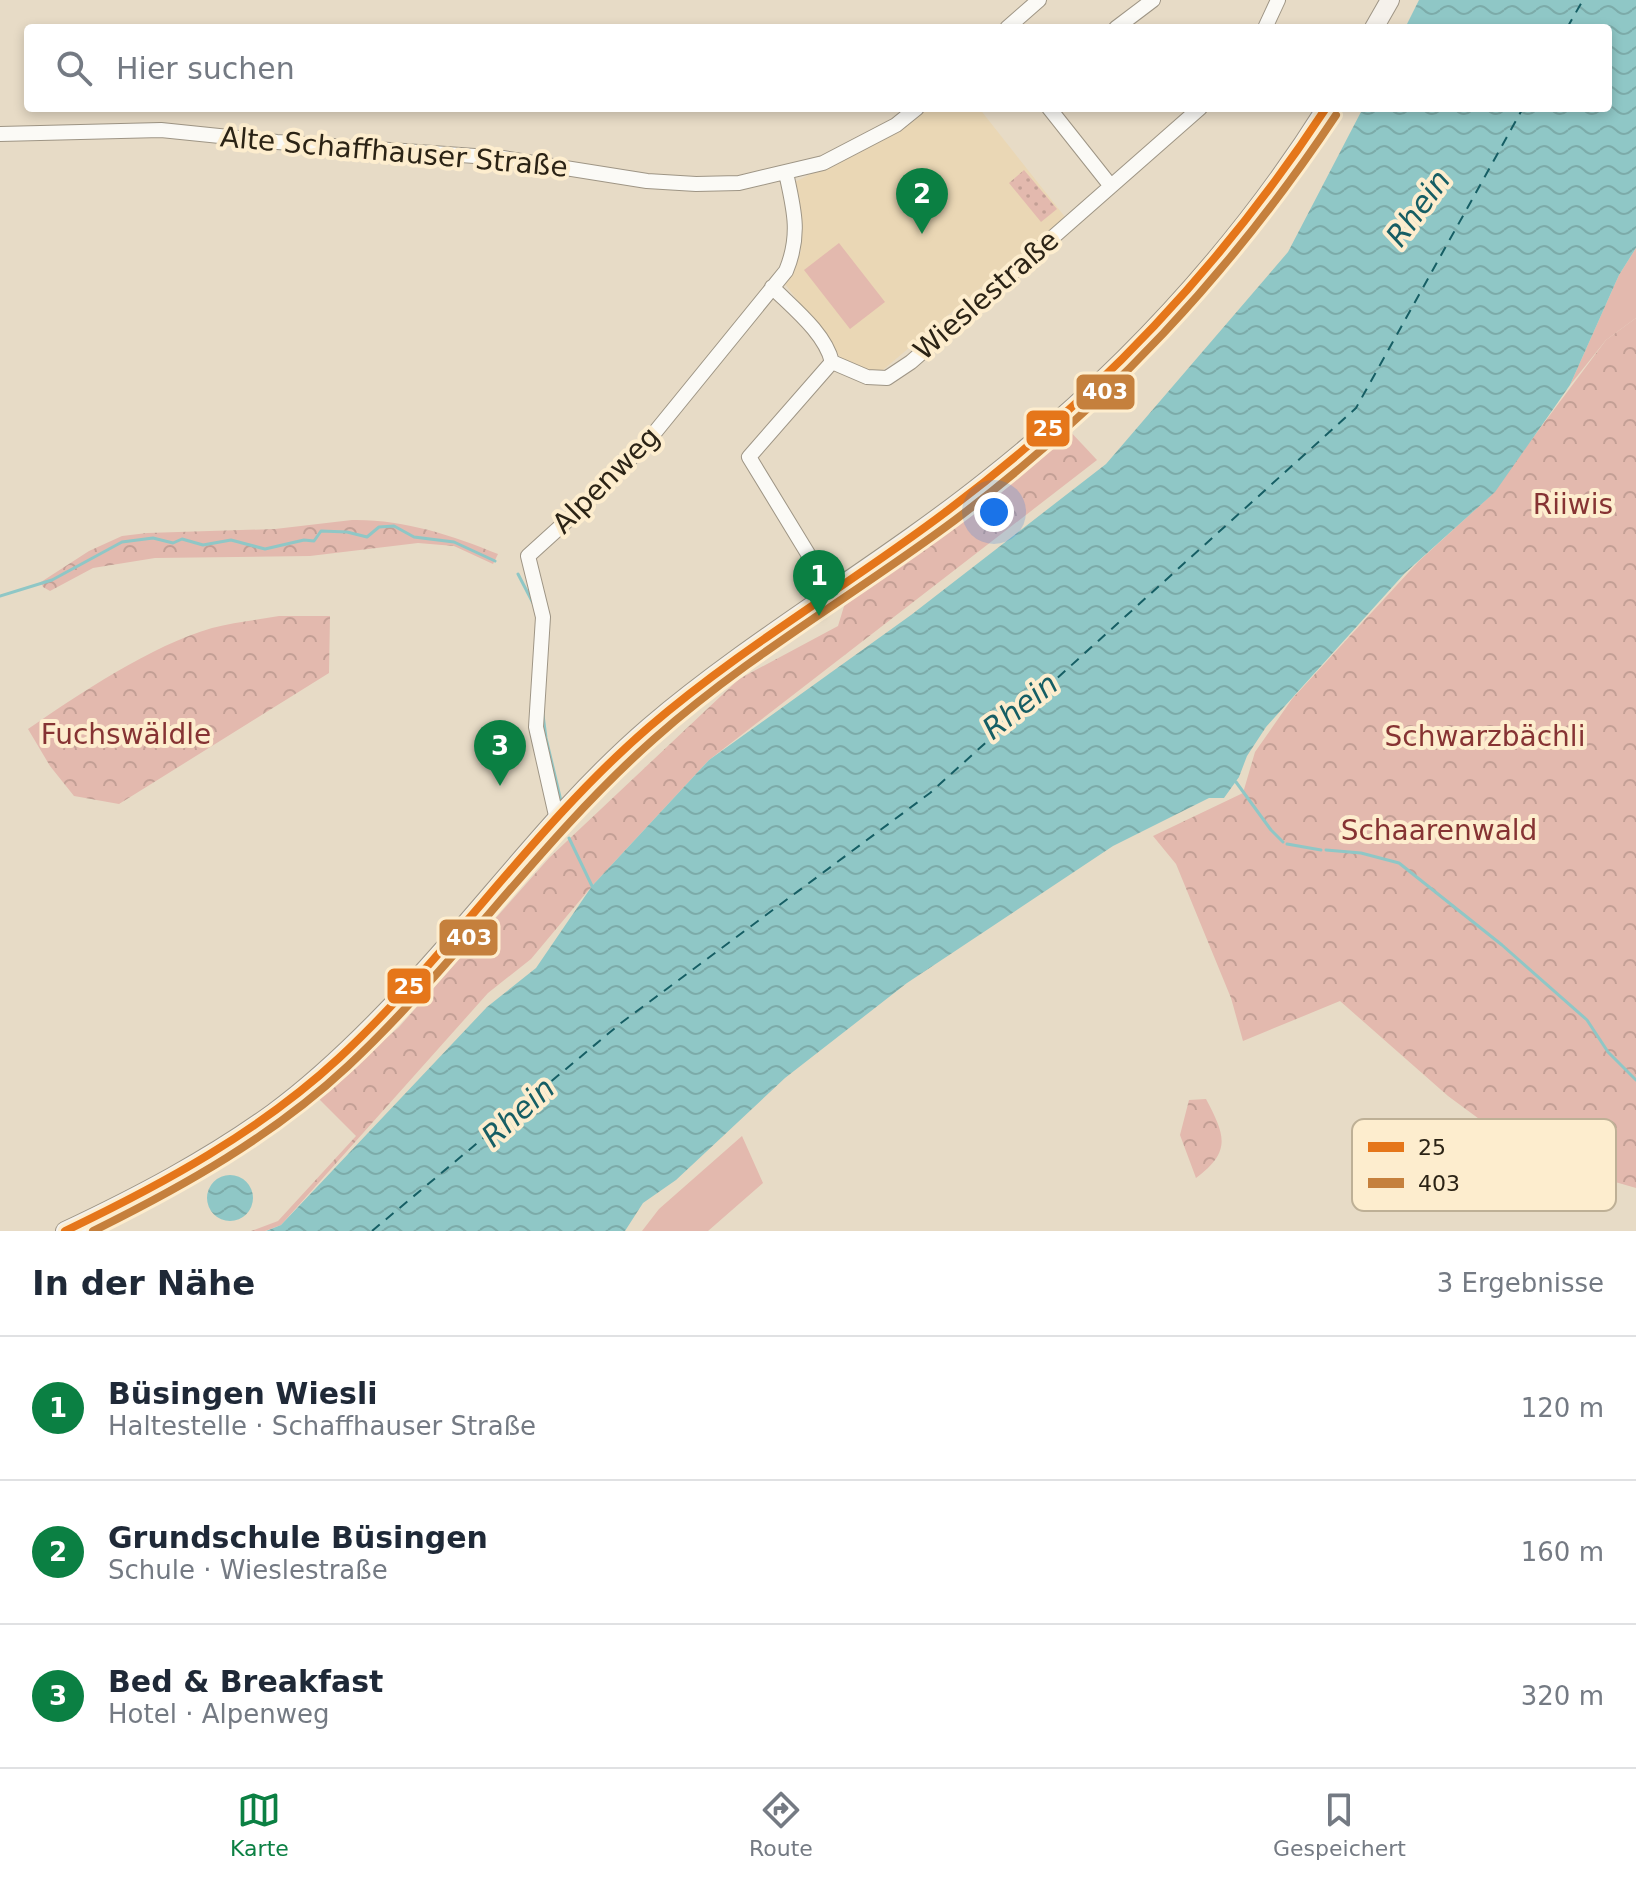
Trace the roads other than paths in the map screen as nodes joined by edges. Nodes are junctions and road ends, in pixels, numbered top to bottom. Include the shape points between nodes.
1 (1039, 0) edge
2 (1153, 0) edge
3 (1278, 0) edge
4 (1390, 0) edge
5 (1012, 24) edge
6 (1121, 24) edge
7 (1267, 24) edge
8 (1376, 24) edge
9 (912, 112) edge
10 (1052, 112) edge
11 (1195, 112) edge
12 (1323, 112) edge
13 (0, 134) edge
14 (786, 173) junction
15 (1110, 185) junction
16 (772, 287) junction
17 (832, 362) junction
18 (830, 590) junction
19 (557, 820) junction
20 (65, 1231) edge

1 - 5 street
2 - 6 street
3 - 7 street
4 - 8 main road
9 - 14 street, Alte Schaffhauser Straße via 844,154
10 - 15 street
11 - 15 street, Wieslestraße
12 - 18 main road via 1225,248 1121,363 986,481
13 - 14 street, Alte Schaffhauser Straße via 161,130 503,158 696,184 739,183
14 - 16 street, Alpenweg via 795,242 786,271
15 - 17 street, Wieslestraße via 887,378 867,377
16 - 17 street via 829,350
16 - 19 street, Alpenweg via 640,450 528,556 543,617 536,727
17 - 18 street via 749,457
18 - 19 main road via 645,730
19 - 20 main road via 402,995 275,1112 184,1170

